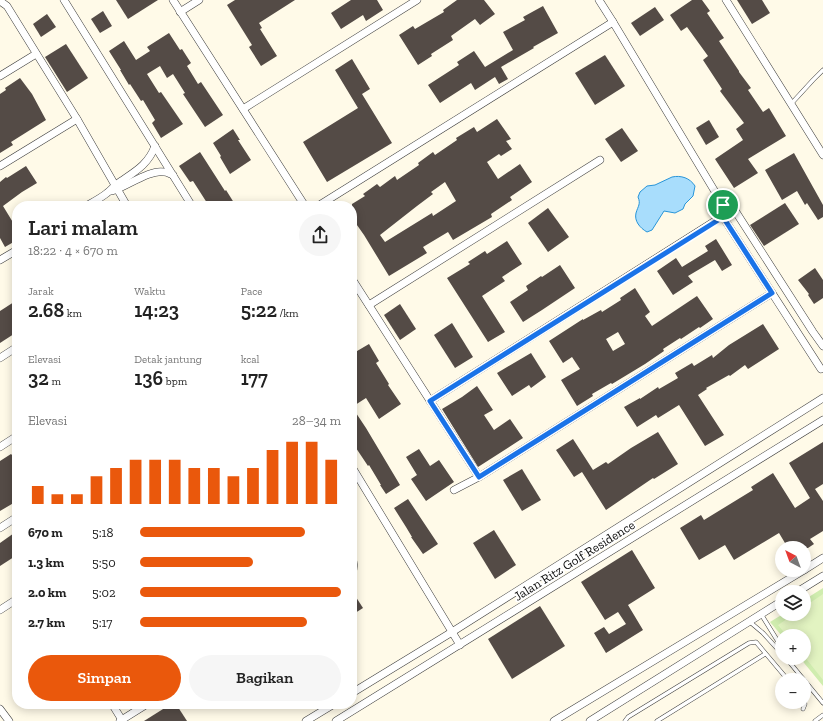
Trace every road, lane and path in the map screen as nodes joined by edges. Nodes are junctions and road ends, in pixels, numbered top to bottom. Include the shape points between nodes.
1 (64, 0) edge
2 (173, 0) edge
3 (199, 0) edge
4 (417, 0) edge
5 (599, 0) edge
6 (726, 0) edge
7 (0, 1) edge
8 (180, 12) junction
9 (613, 22) junction
10 (36, 54) junction
11 (823, 70) edge
12 (0, 76) edge
13 (791, 104) junction
14 (243, 109) junction
15 (77, 118) junction
16 (155, 146) junction
17 (823, 155) edge
18 (600, 160) dead end
19 (0, 166) edge
20 (173, 175) junction
21 (116, 188) junction
22 (94, 201) edge
23 (123, 201) edge
24 (189, 201) edge
25 (302, 201) edge
26 (326, 201) edge
27 (723, 205) junction
28 (734, 209) junction
29 (723, 217) junction
30 (12, 253) edge
31 (0, 260) edge
32 (357, 287) edge
33 (772, 293) junction
34 (369, 305) junction
35 (823, 346) edge
36 (12, 350) edge
37 (0, 358) edge
38 (823, 360) edge
39 (822, 371) edge
40 (823, 398) edge
41 (430, 401) junction
42 (823, 420) edge
43 (12, 439) edge
44 (0, 447) edge
45 (357, 474) edge
46 (479, 477) junction
47 (360, 479) junction
48 (357, 481) edge
49 (454, 490) dead end
50 (12, 520) edge
51 (0, 528) edge
52 (823, 558) edge
53 (811, 566) edge
54 (823, 576) edge
55 (793, 577) edge
56 (808, 585) edge
57 (12, 602) edge
58 (775, 605) edge
59 (0, 610) edge
60 (761, 614) junction
61 (750, 622) junction
62 (452, 632) junction
63 (775, 637) edge
64 (460, 645) junction
65 (775, 646) edge
66 (766, 654) junction
67 (792, 665) edge
68 (782, 673) edge
69 (357, 690) edge
70 (823, 703) edge
71 (357, 708) edge
72 (0, 709) edge
73 (115, 709) edge
74 (139, 709) edge
75 (326, 709) edge
76 (356, 709) edge
77 (823, 716) edge
78 (121, 720) edge
79 (558, 720) edge
80 (9, 721) edge
81 (306, 721) edge
82 (336, 721) edge
83 (590, 721) edge
84 (624, 721) edge
85 (657, 721) edge
86 (815, 721) edge

1 - 16 street
2 - 8 street
3 - 8 street
4 - 14 street
5 - 9 street
6 - 13 street
7 - 10 street via 7,6
8 - 14 street
9 - 26 street
9 - 27 street
10 - 12 street
10 - 15 street
11 - 13 lane
13 - 17 street
14 - 25 street
15 - 19 street
15 - 21 street
16 - 20 street
16 - 21 street via 147,161
18 - 34 street
20 - 21 street via 157,172
20 - 24 street
21 - 22 street
21 - 23 street
27 - 28 street
27 - 29 street
28 - 29 street
28 - 35 street
29 - 33 street
29 - 41 street
30 - 31 street
32 - 34 street
33 - 39 street
33 - 46 street
34 - 41 street
36 - 37 street
38 - 39 street
40 - 62 street, Jalan Ritz Golf Residence
41 - 46 street
42 - 64 street, Jalan Ritz Golf Residence
43 - 44 street
45 - 47 street
46 - 49 street
47 - 48 street
47 - 62 street
50 - 51 street
52 - 53 street
54 - 56 street
55 - 79 street
57 - 59 street
58 - 60 street
60 - 61 street
60 - 63 lane
61 - 65 lane
61 - 83 street
62 - 64 street
62 - 69 street, Jalan Ritz Golf Residence
64 - 71 street, Jalan Ritz Golf Residence
66 - 68 lane
66 - 84 lane via 756,642 749,643
66 - 85 lane
67 - 70 lane
72 - 80 street
73 - 78 street
74 - 78 street
75 - 81 street
76 - 82 street, Jalan Ritz Golf Residence
77 - 86 lane

